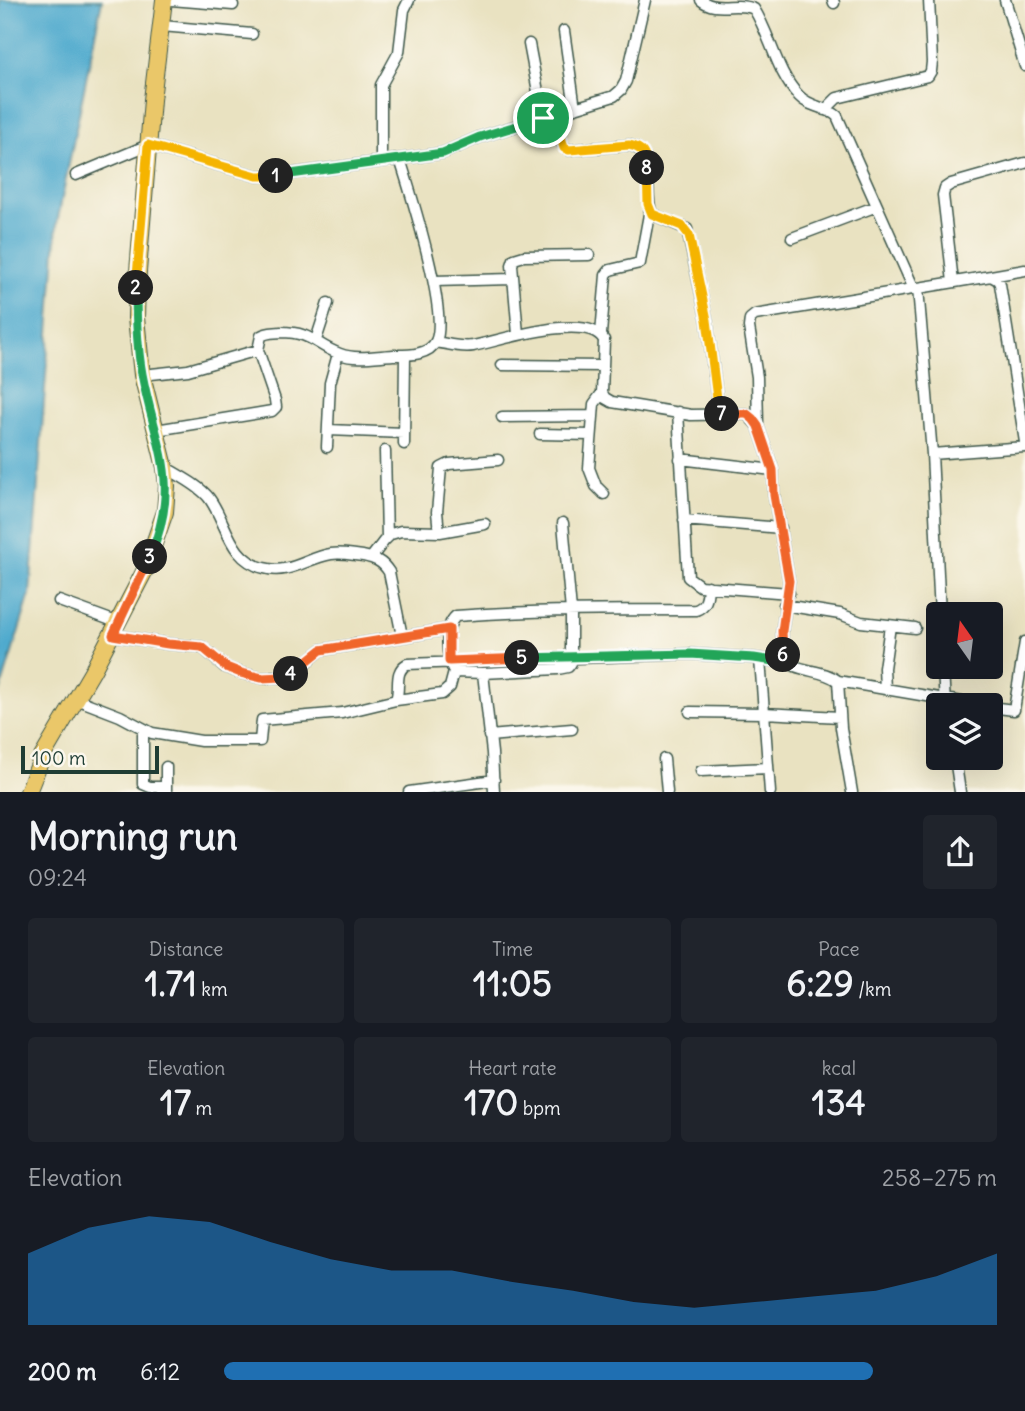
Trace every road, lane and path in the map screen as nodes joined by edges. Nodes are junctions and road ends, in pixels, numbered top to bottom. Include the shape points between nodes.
1 (164, 0) edge
2 (171, 0) edge
3 (409, 0) edge
4 (645, 0) edge
5 (701, 0) edge
6 (929, 0) edge
7 (1005, 0) edge
8 (233, 5) dead end
9 (162, 26) junction
10 (564, 31) dead end
11 (252, 34) dead end
12 (529, 44) dead end
13 (1025, 66) edge
14 (575, 108) junction
15 (825, 110) junction
16 (549, 117) junction
17 (148, 145) junction
18 (400, 159) junction
19 (381, 161) junction
20 (1025, 163) edge
21 (76, 175) dead end
22 (877, 206) junction
23 (650, 209) junction
24 (792, 238) dead end
25 (589, 255) dead end
26 (1025, 270) edge
27 (991, 276) junction
28 (513, 279) junction
29 (434, 281) junction
30 (953, 282) junction
31 (916, 289) junction
32 (328, 303) dead end
33 (518, 334) junction
34 (601, 334) junction
35 (316, 340) junction
36 (436, 342) junction
37 (258, 350) junction
38 (338, 354) junction
39 (405, 355) junction
40 (502, 365) dead end
41 (603, 366) junction
42 (142, 375) junction
43 (602, 393) junction
44 (678, 412) junction
45 (719, 414) junction
46 (593, 416) junction
47 (502, 417) dead end
48 (758, 426) junction
49 (156, 429) junction
50 (328, 430) junction
51 (540, 434) dead end
52 (591, 435) junction
53 (1025, 444) edge
54 (327, 447) dead end
55 (385, 452) dead end
56 (932, 454) junction
57 (680, 459) junction
58 (498, 460) dead end
59 (165, 467) junction
60 (773, 470) junction
61 (604, 494) dead end
62 (684, 520) junction
63 (562, 523) dead end
64 (485, 524) dead end
65 (781, 528) junction
66 (439, 532) junction
67 (387, 538) junction
68 (371, 558) junction
69 (708, 586) junction
70 (789, 593) junction
71 (60, 601) dead end
72 (939, 602) edge
73 (784, 605) junction
74 (570, 611) junction
75 (890, 626) junction
76 (915, 628) dead end
77 (116, 629) junction
78 (449, 629) junction
79 (402, 636) junction
80 (1025, 642) edge
81 (572, 656) junction
82 (760, 659) junction
83 (449, 661) junction
84 (787, 663) junction
85 (454, 673) junction
86 (483, 673) junction
87 (838, 681) junction
88 (885, 689) junction
89 (926, 698) edge
90 (76, 699) junction
91 (396, 700) junction
92 (1019, 711) edge
93 (690, 712) dead end
94 (764, 713) junction
95 (840, 718) junction
96 (143, 729) junction
97 (572, 729) dead end
98 (489, 736) junction
99 (664, 759) dead end
100 (166, 767) dead end
101 (768, 768) junction
102 (957, 770) edge
103 (701, 771) dead end
104 (494, 786) edge
105 (166, 789) edge
106 (28, 792) edge
107 (409, 792) edge
108 (667, 792) edge
109 (770, 792) edge
110 (852, 792) edge
111 (960, 792) edge

1 - 9 main road
2 - 8 street
3 - 19 street via 399,52 381,85
4 - 14 street via 621,90
5 - 15 street via 709,6 754,9 793,89 807,103
6 - 15 street via 932,62 928,76 837,98
7 - 13 street
9 - 11 street
9 - 17 main road
10 - 14 street
12 - 16 street
14 - 16 street
15 - 22 street via 839,119
16 - 18 street via 443,153
16 - 23 street via 569,150 629,145 643,151
17 - 19 street via 257,176
17 - 21 street
17 - 42 main road via 136,284
18 - 19 street
18 - 29 street
20 - 30 street via 945,188
22 - 24 street
22 - 31 street
23 - 34 street via 640,262 606,275
23 - 45 street via 682,226 689,235 707,320
25 - 28 street via 514,259
26 - 27 street
27 - 30 street
27 - 53 street via 1000,284
28 - 29 street
28 - 33 street
29 - 36 street
30 - 31 street
31 - 48 street via 750,319 758,377
31 - 56 street
32 - 35 street
33 - 34 street via 575,328
33 - 36 street via 470,346
34 - 41 street
35 - 37 street via 296,332 265,333
35 - 38 street
36 - 39 street via 429,349
37 - 42 street via 188,370
37 - 49 street via 275,400 272,411
38 - 39 street
38 - 50 street via 330,383
39 - 50 street via 404,438
40 - 41 street
41 - 43 street
42 - 49 main road
43 - 44 street via 612,402
43 - 46 street
44 - 45 street
44 - 57 street
45 - 48 street via 747,414
46 - 47 street
46 - 52 street
48 - 60 street
49 - 59 main road
50 - 54 street
51 - 52 street
52 - 61 street via 589,468
53 - 56 street
55 - 67 street
56 - 72 street
57 - 60 street
57 - 62 street
58 - 66 street via 441,468
59 - 68 street via 201,490 234,547 246,561 261,568 291,569 331,554
59 - 77 main road via 166,499 160,528
60 - 65 street
62 - 65 street
62 - 69 street via 688,577
63 - 74 street
64 - 66 street
65 - 70 street
66 - 67 street via 401,531
67 - 68 street
68 - 79 street via 389,572
69 - 70 street
69 - 74 street via 706,602 696,610
70 - 73 street
71 - 77 street
73 - 75 street
73 - 84 street via 783,657
74 - 78 street via 456,616
74 - 81 street
75 - 76 street
75 - 88 street
77 - 79 street via 168,644 202,647 226,667 262,678 292,674 321,650
77 - 90 main road
78 - 79 street
78 - 83 street
80 - 92 street
81 - 82 street via 690,654
81 - 83 street
81 - 86 street via 568,667 558,669
82 - 84 street
82 - 94 street
83 - 85 street
83 - 91 street via 402,667
84 - 87 street
85 - 86 street
85 - 91 street via 442,694
86 - 98 street
87 - 88 street
87 - 95 street
88 - 89 street
90 - 96 street
90 - 106 main road via 42,757
91 - 96 street via 342,713 262,720 260,741 201,741
93 - 94 street
94 - 95 street
94 - 101 street
95 - 110 street
96 - 105 street via 143,784
97 - 98 street
98 - 104 street
99 - 108 street
100 - 105 street
101 - 103 street
101 - 109 street
102 - 111 street
104 - 107 street

